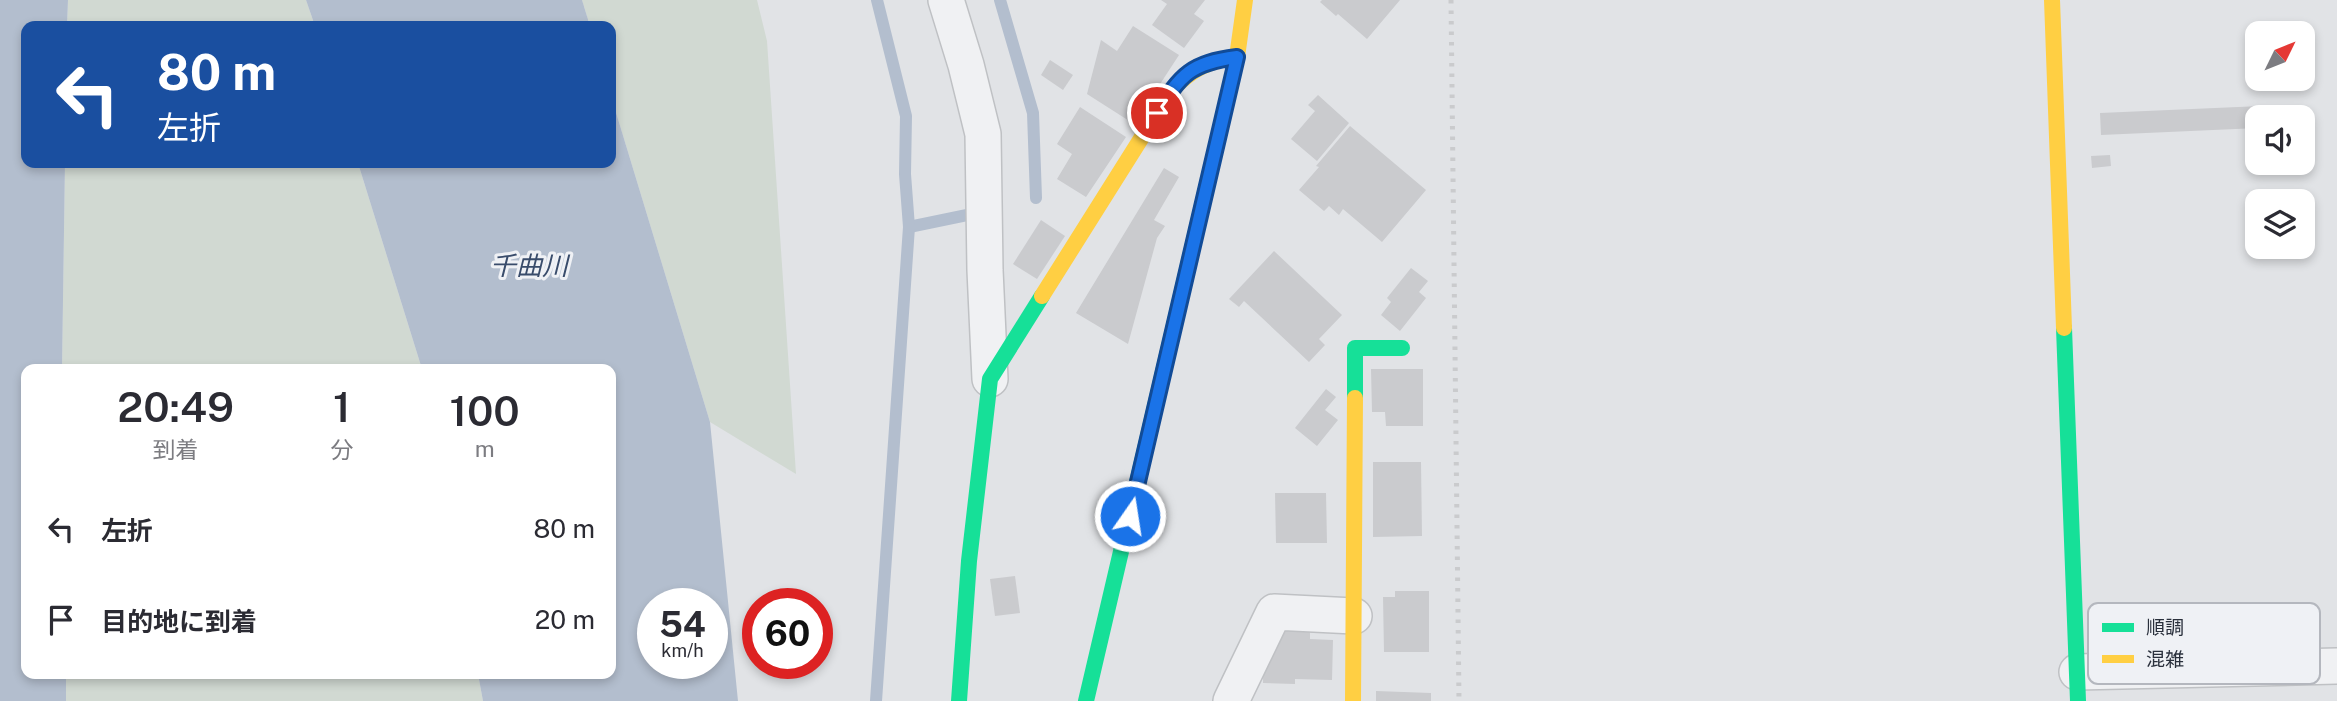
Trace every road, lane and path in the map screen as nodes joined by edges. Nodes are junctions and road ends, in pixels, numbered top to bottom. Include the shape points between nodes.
1 (946, 0) edge
2 (1245, 0) edge
3 (2052, 0) edge
4 (1237, 57) junction
5 (1402, 348) dead end
6 (990, 379) junction
7 (1354, 617) junction
8 (2115, 684) edge
9 (2078, 687) edge
10 (959, 701) edge
11 (1086, 701) edge
12 (1231, 701) edge
13 (1353, 701) edge

1 - 6 street via 983,134
2 - 4 street
3 - 9 street
4 - 6 street via 1210,60 1187,73 1171,91
4 - 11 street
5 - 7 street via 1355,348
6 - 10 street
7 - 12 street via 1274,612
7 - 13 street
8 - 9 street

